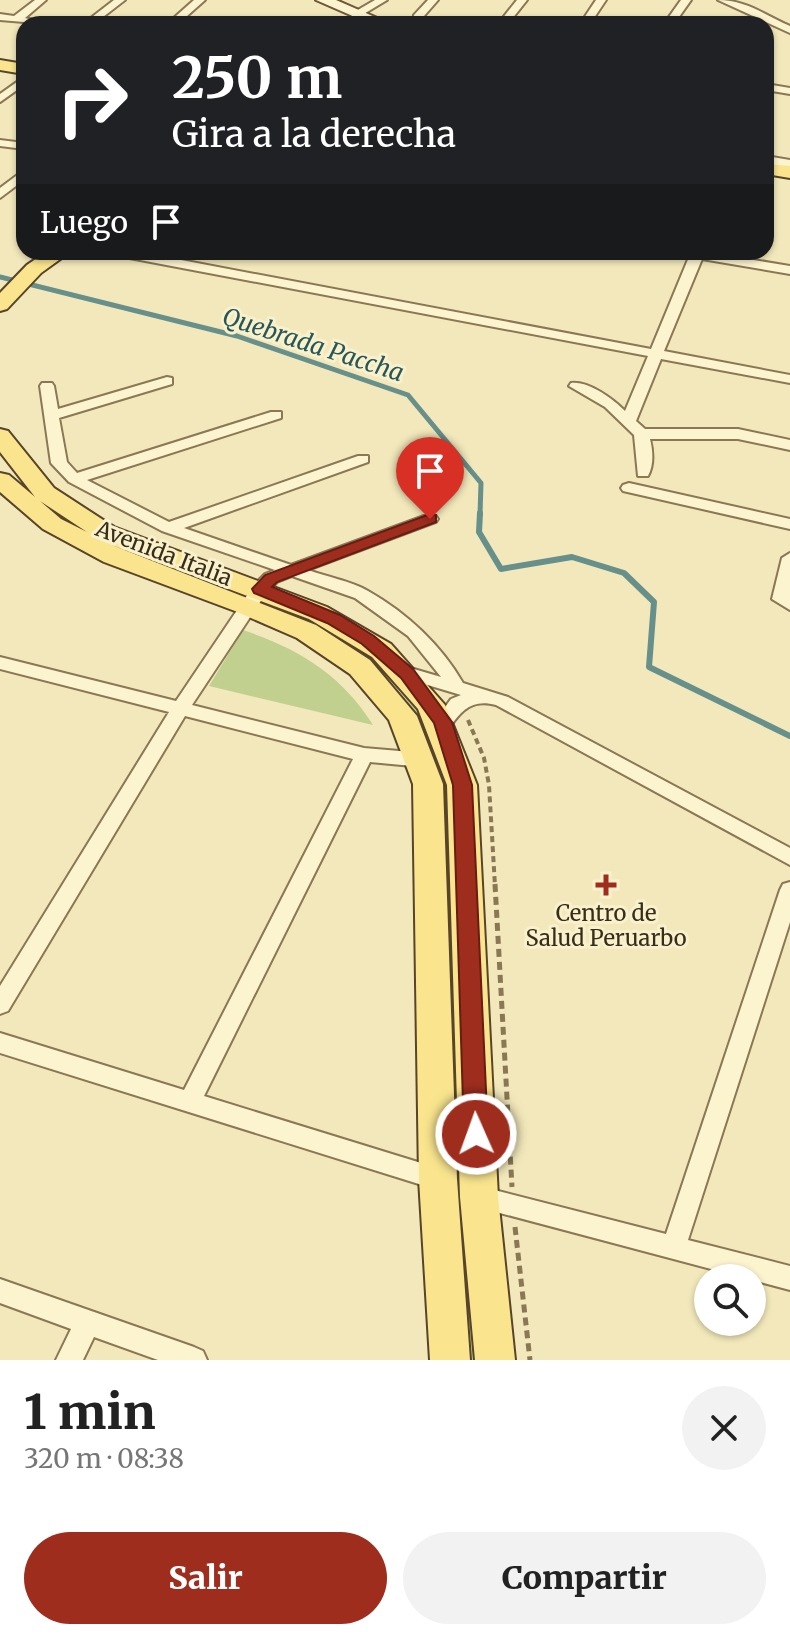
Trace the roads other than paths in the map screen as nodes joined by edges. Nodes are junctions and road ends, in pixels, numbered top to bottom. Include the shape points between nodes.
1 (41, 0) edge
2 (120, 0) edge
3 (200, 0) edge
4 (323, 0) edge
5 (382, 0) edge
6 (433, 0) edge
7 (522, 0) edge
8 (723, 0) edge
9 (21, 16) edge
10 (99, 16) edge
11 (181, 16) edge
12 (349, 16) edge
13 (358, 16) edge
14 (419, 16) edge
15 (509, 16) edge
16 (758, 16) edge
17 (0, 17) edge
18 (16, 20) edge
19 (16, 86) edge
20 (0, 99) edge
21 (16, 181) edge
22 (0, 194) edge
23 (27, 260) edge
24 (48, 260) edge
25 (161, 260) edge
26 (689, 260) edge
27 (732, 260) edge
28 (790, 270) edge
29 (0, 282) edge
30 (0, 305) edge
31 (655, 353) junction
32 (790, 379) edge
33 (167, 381) dead end
34 (47, 386) dead end
35 (576, 386) dead end
36 (276, 415) dead end
37 (52, 416) junction
38 (628, 422) junction
39 (641, 434) junction
40 (3, 441) edge
41 (790, 445) edge
42 (363, 459) dead end
43 (643, 473) dead end
44 (74, 479) junction
45 (0, 480) edge
46 (629, 488) dead end
47 (430, 519) dead end
48 (790, 524) edge
49 (168, 528) junction
50 (790, 558) edge
51 (290, 572) junction
52 (254, 598) junction
53 (790, 604) edge
54 (4, 669) edge
55 (407, 673) junction
56 (455, 685) junction
57 (484, 695) junction
58 (181, 707) junction
59 (443, 722) junction
60 (364, 755) junction
61 (423, 760) junction
62 (790, 857) edge
63 (790, 890) edge
64 (0, 1005) edge
65 (0, 1043) edge
66 (190, 1101) junction
67 (438, 1179) junction
68 (479, 1197) junction
69 (674, 1246) junction
70 (790, 1278) edge
71 (0, 1291) edge
72 (88, 1323) junction
73 (69, 1360) edge
74 (194, 1360) edge
75 (450, 1360) edge
76 (495, 1360) edge

1 - 9 street
2 - 10 street
3 - 11 street
4 - 12 street
5 - 13 street
6 - 14 street
7 - 15 street
8 - 16 street via 740,2
17 - 18 street
19 - 20 street
21 - 22 street
23 - 29 main road
24 - 30 main road
25 - 31 street
26 - 31 street
27 - 28 street
31 - 32 street
31 - 38 street
33 - 37 street
34 - 37 street
35 - 38 street via 601,398
36 - 44 street
37 - 44 street via 59,463
38 - 39 street
39 - 41 street via 738,434
39 - 43 street
40 - 52 main road, Avenida Italia via 27,475 94,527
42 - 49 street
44 - 49 street
45 - 52 main road, Avenida Italia via 75,541
46 - 48 street
47 - 51 street
49 - 51 street
50 - 53 street via 781,599
51 - 52 street via 271,578
51 - 56 street via 318,578 385,608 414,632
52 - 55 main road, Avenida Italia via 351,629
52 - 58 street
52 - 61 main road, Avenida Italia via 362,668 399,707
54 - 58 street
55 - 56 street
55 - 59 main road, Avenida Italia
56 - 57 street
57 - 59 street via 457,703
57 - 62 street via 535,717
58 - 60 street
58 - 64 street
59 - 68 main road, Avenida Italia via 462,785
60 - 61 street
60 - 66 street
61 - 67 main road, Avenida Italia via 428,784
63 - 69 street
65 - 66 street
66 - 67 street
67 - 75 main road, Avenida Italia
68 - 69 street
68 - 76 main road, Avenida Italia
69 - 70 street
71 - 72 street
72 - 73 street
72 - 74 street

